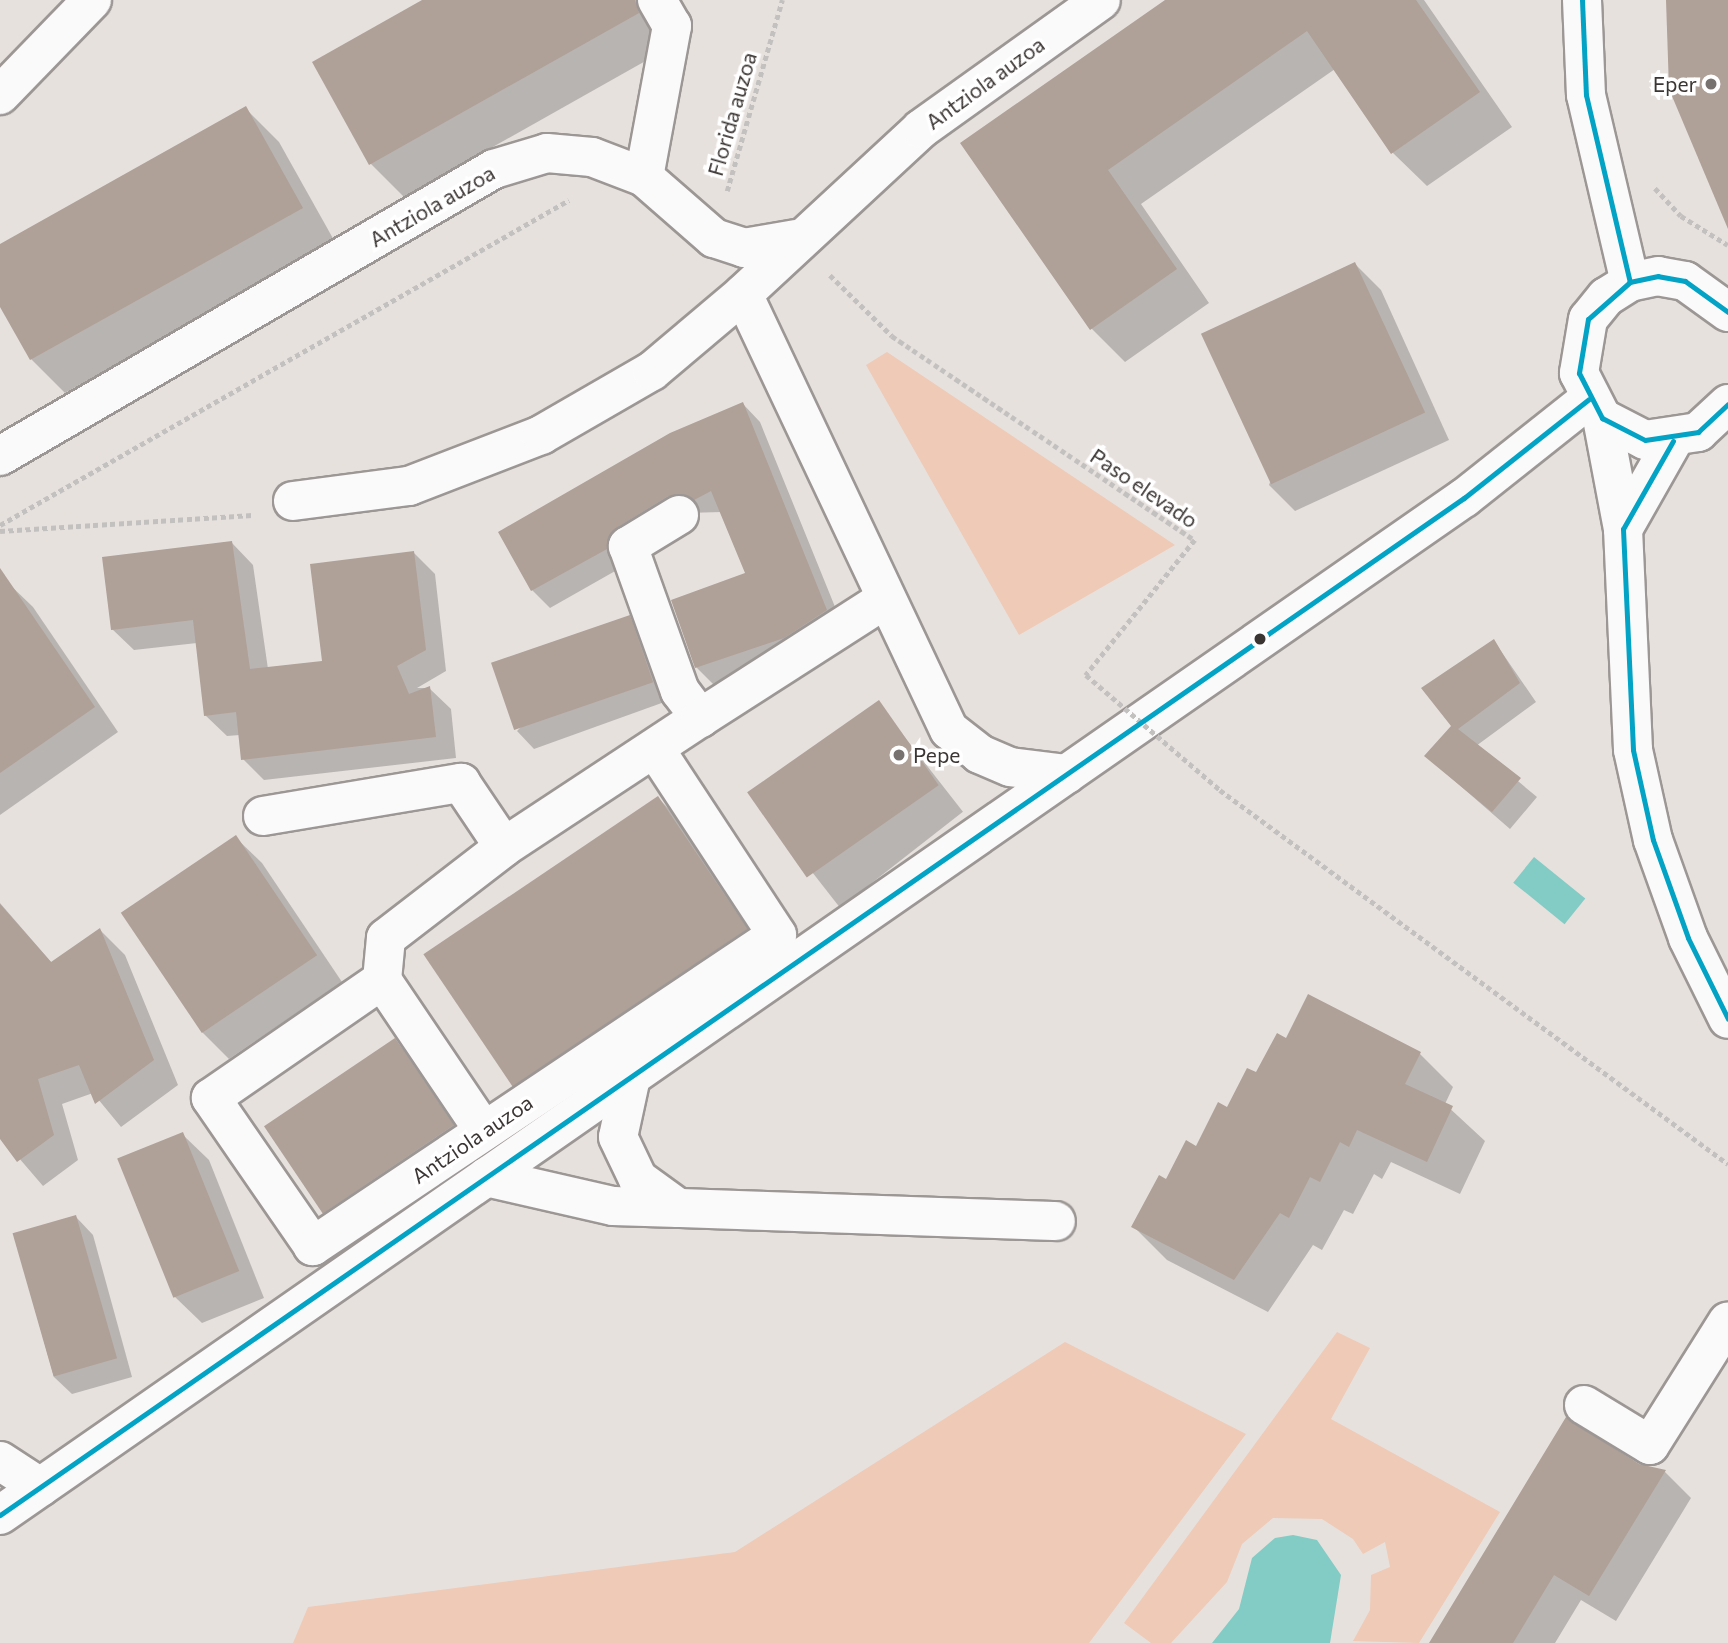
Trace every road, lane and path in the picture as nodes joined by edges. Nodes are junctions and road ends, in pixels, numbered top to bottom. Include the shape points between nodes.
1 (92, 0) edge
2 (657, 0) edge
3 (782, 0) edge
4 (1101, 0) edge
5 (1582, 0) edge
6 (0, 95) edge
7 (644, 177) junction
8 (1649, 181) dead end
9 (580, 194) dead end
10 (688, 218) junction
11 (796, 239) junction
12 (1728, 245) edge
13 (826, 271) dead end
14 (1630, 282) junction
15 (743, 294) junction
16 (1728, 312) edge
17 (1728, 404) edge
18 (1595, 409) junction
19 (1673, 441) junction
20 (0, 456) edge
21 (293, 501) joint
22 (679, 514) dead end
23 (0, 525) edge
24 (1623, 529) junction
25 (0, 531) edge
26 (884, 600) junction
27 (700, 718) junction
28 (655, 749) junction
29 (1067, 774) junction
30 (263, 816) dead end
31 (504, 847) junction
32 (382, 980) junction
33 (1728, 1018) edge
34 (631, 1077) junction
35 (484, 1131) junction
36 (1728, 1164) edge
37 (486, 1177) junction
38 (678, 1208) junction
39 (1056, 1221) dead end
40 (1728, 1321) edge
41 (1584, 1405) dead end
42 (0, 1461) edge
43 (40, 1488) junction
44 (0, 1515) edge

1 - 6 street
2 - 7 street via 672,26
3 - 10 path, Florida auzoa via 726,192
4 - 11 street, Antziola auzoa via 921,129
5 - 14 street via 1586,95
7 - 10 street, Antziola auzoa
7 - 20 street, Antziola auzoa via 592,157 547,153 494,169
8 - 12 path via 1681,216
9 - 23 path
10 - 11 street, Antziola auzoa via 713,238 744,248
11 - 15 street
13 - 36 path, Paso elevado, bridge via 892,336 1195,540 1086,675 1220,790
14 - 16 street via 1658,276 1685,281
14 - 18 street via 1606,297 1588,319 1579,373
15 - 21 street via 652,371 541,435 409,486
15 - 26 street
17 - 19 street via 1698,432
18 - 19 street via 1645,440
18 - 24 street
18 - 29 street
19 - 24 street
21 - 25 path via 256,514
22 - 27 street via 628,546 680,691
24 - 33 street via 1633,750 1666,877
26 - 27 street
26 - 29 street via 949,730 980,754 1010,767
27 - 28 street
28 - 31 street
28 - 35 street, Antziola auzoa via 777,935
29 - 34 street
30 - 31 street via 461,783
31 - 32 street via 386,938
32 - 35 street
32 - 35 street, Antziola auzoa via 211,1098 313,1246
34 - 37 street
34 - 38 street via 618,1137 638,1179
37 - 38 street via 613,1206
37 - 43 street
38 - 39 street
40 - 41 street via 1650,1445
42 - 43 street
43 - 44 street

